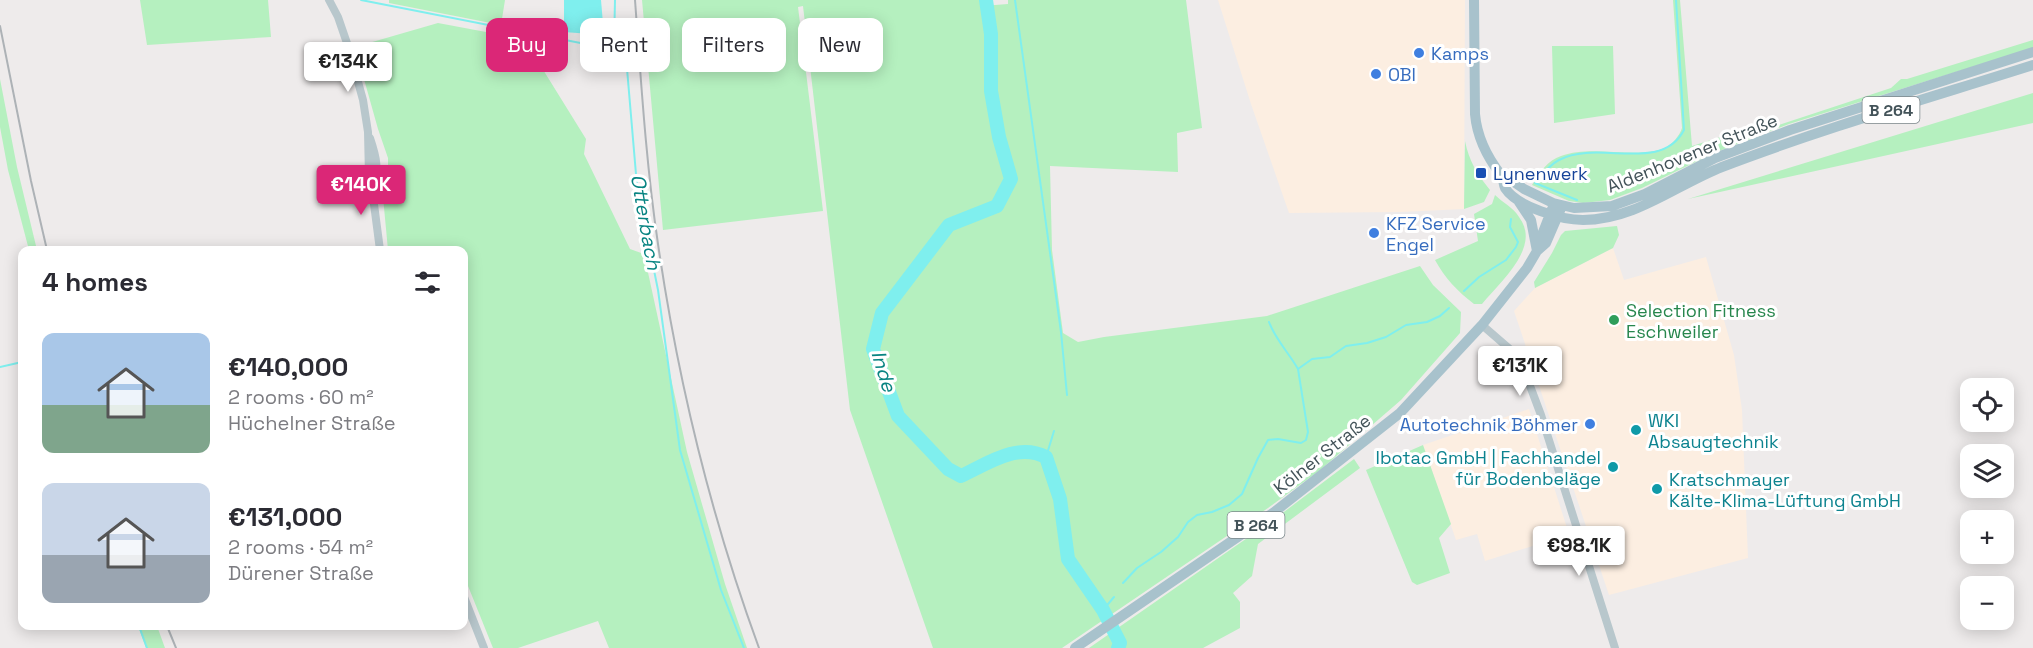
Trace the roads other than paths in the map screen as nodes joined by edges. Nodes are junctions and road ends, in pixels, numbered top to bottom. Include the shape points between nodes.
1 (329, 0) edge
2 (1474, 0) edge
3 (2033, 52) edge
4 (2033, 65) edge
5 (1503, 178) junction
6 (1517, 199) junction
7 (1556, 210) junction
8 (379, 246) edge
9 (1537, 251) junction
10 (1482, 325) junction
11 (468, 607) edge
12 (484, 648) edge
13 (1075, 648) edge
14 (1615, 648) edge

1 - 8 street via 338,17 363,100
2 - 5 main road via 1476,125 1485,150
3 - 7 main road, Aldenhovener Straße / B 264 via 1768,138 1612,206
4 - 7 main road, Aldenhovener Straße / B 264 via 1796,140 1719,168 1614,217 1583,220
5 - 6 main road via 1505,187
5 - 7 main road, Aldenhovener Straße
6 - 7 main road
6 - 9 main road via 1530,217
7 - 9 main road, B 264 via 1546,243
9 - 10 main road, B 264
10 - 13 main road, Kölner Straße / B 264 via 1404,409 1348,456 1273,513
10 - 14 street via 1512,351 1524,370
11 - 12 street

